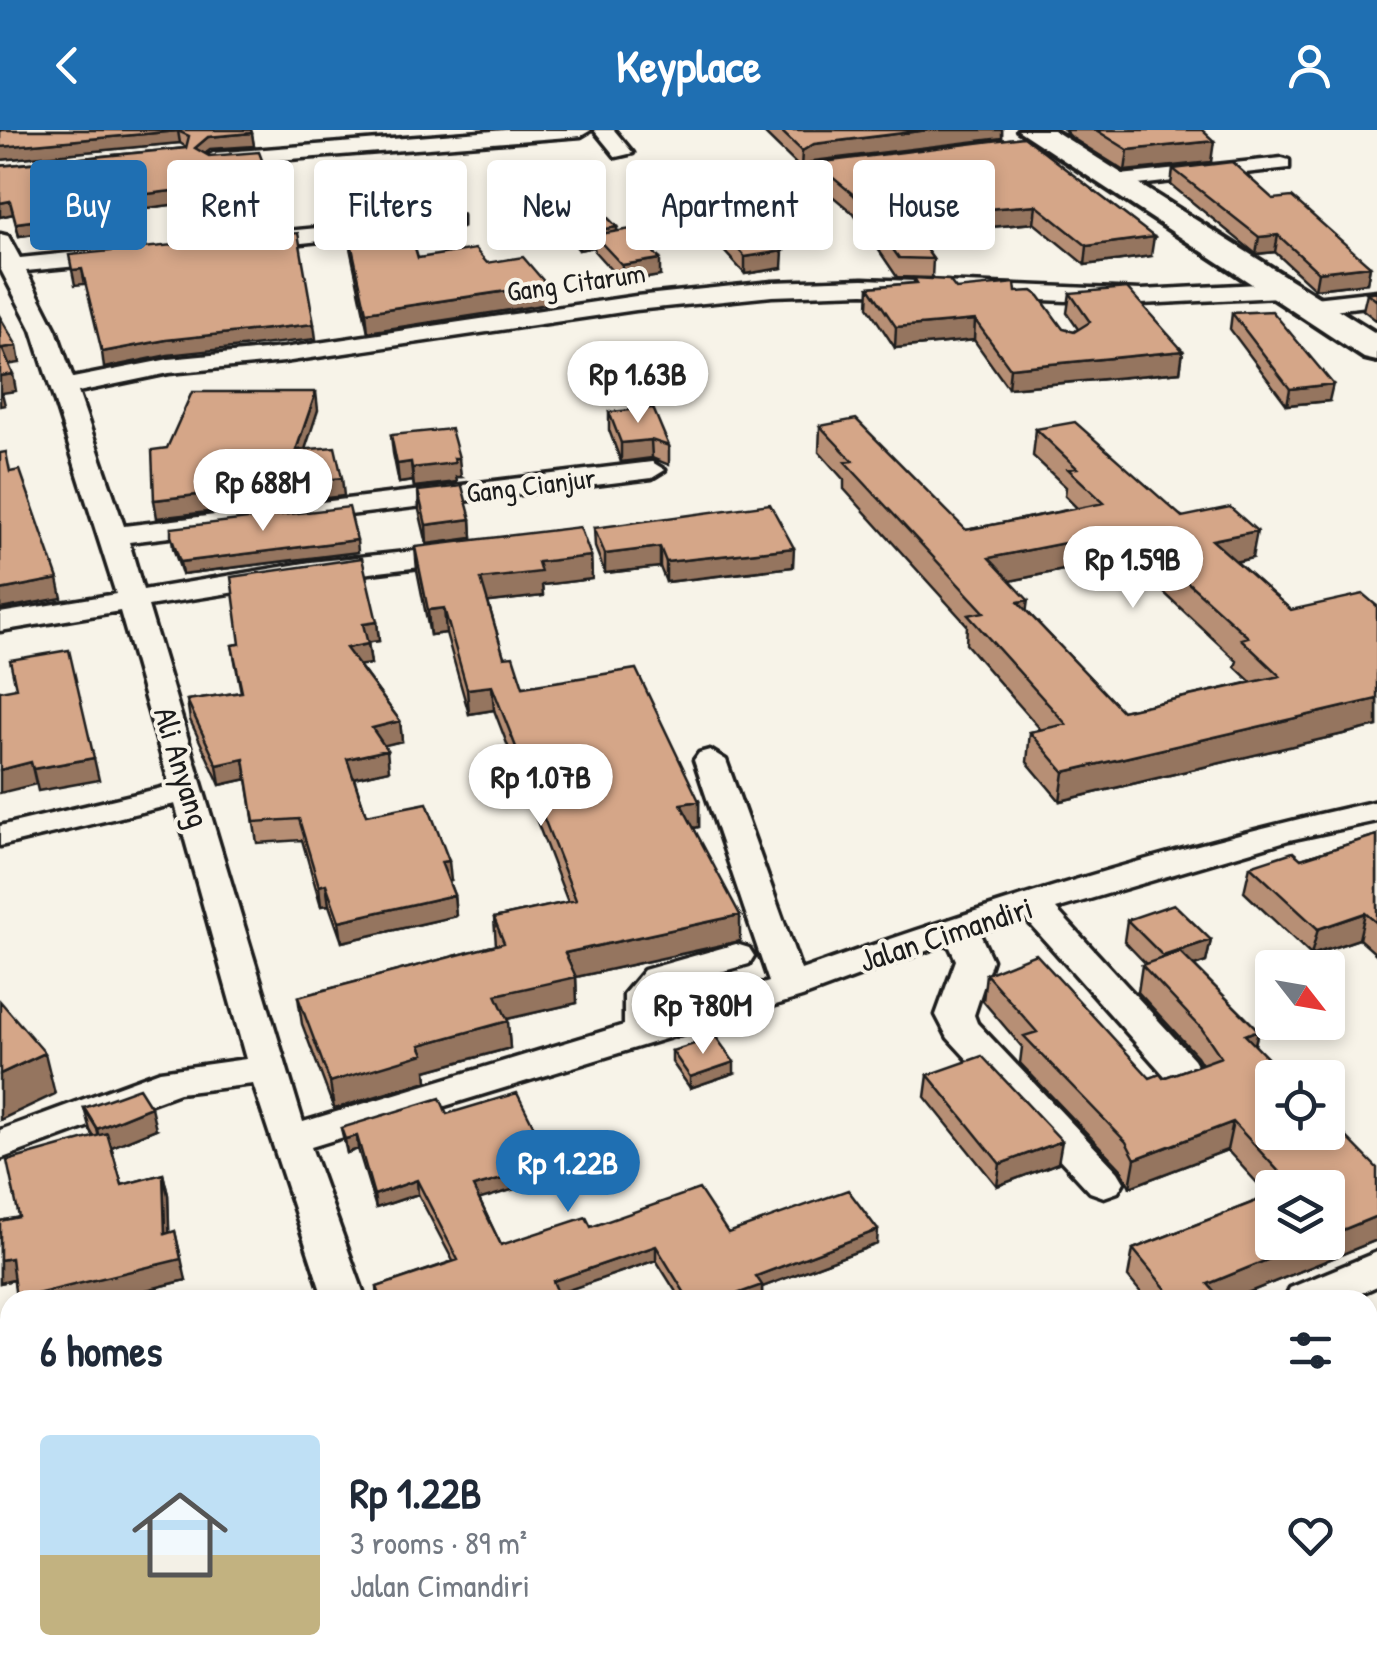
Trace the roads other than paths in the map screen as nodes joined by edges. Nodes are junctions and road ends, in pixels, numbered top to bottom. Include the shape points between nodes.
1 (580, 130) edge
2 (604, 130) edge
3 (1032, 139) edge
4 (623, 153) dead end
5 (210, 159) edge
6 (1282, 164) dead end
7 (1111, 182) junction
8 (149, 252) edge
9 (5, 254) edge
10 (1035, 292) junction
11 (1292, 298) junction
12 (1377, 298) edge
13 (1054, 317) edge
14 (1377, 350) edge
15 (65, 387) junction
16 (652, 470) dead end
17 (113, 536) junction
18 (500, 548) edge
19 (131, 599) junction
20 (0, 622) edge
21 (710, 760) dead end
22 (190, 791) junction
23 (1377, 811) edge
24 (0, 836) edge
25 (1033, 905) junction
26 (958, 926) junction
27 (736, 956) dead end
28 (789, 988) junction
29 (643, 1030) junction
30 (271, 1068) junction
31 (1180, 1068) edge
32 (289, 1140) junction
33 (0, 1144) edge
34 (1104, 1182) dead end
35 (1377, 1268) edge
36 (342, 1290) edge
37 (1335, 1290) edge

1 - 5 street
2 - 4 street
3 - 7 highway
6 - 7 street
7 - 11 highway
8 - 9 street
9 - 15 street, Ali Anyang
10 - 11 street, Gang Citarum
10 - 13 street
10 - 15 street, Gang Citarum via 836,285 706,295 169,366
11 - 12 street, Gang Citarum
11 - 14 highway
15 - 17 street, Ali Anyang
16 - 17 street, Gang Cianjur
17 - 19 street, Ali Anyang
18 - 19 street
19 - 20 street
19 - 22 street, Ali Anyang
21 - 28 street
22 - 24 street
22 - 30 street, Ali Anyang
23 - 25 street, Jalan Cimandiri
25 - 26 street, Jalan Cimandiri
25 - 31 street
26 - 28 street, Jalan Cimandiri
26 - 34 street via 974,960 955,1014 960,1029
27 - 29 street via 657,978 642,994
28 - 29 street, Jalan Cimandiri
29 - 32 street, Jalan Cimandiri
30 - 32 street, Ali Anyang
30 - 33 street via 174,1080
32 - 36 street, Ali Anyang
35 - 37 street

